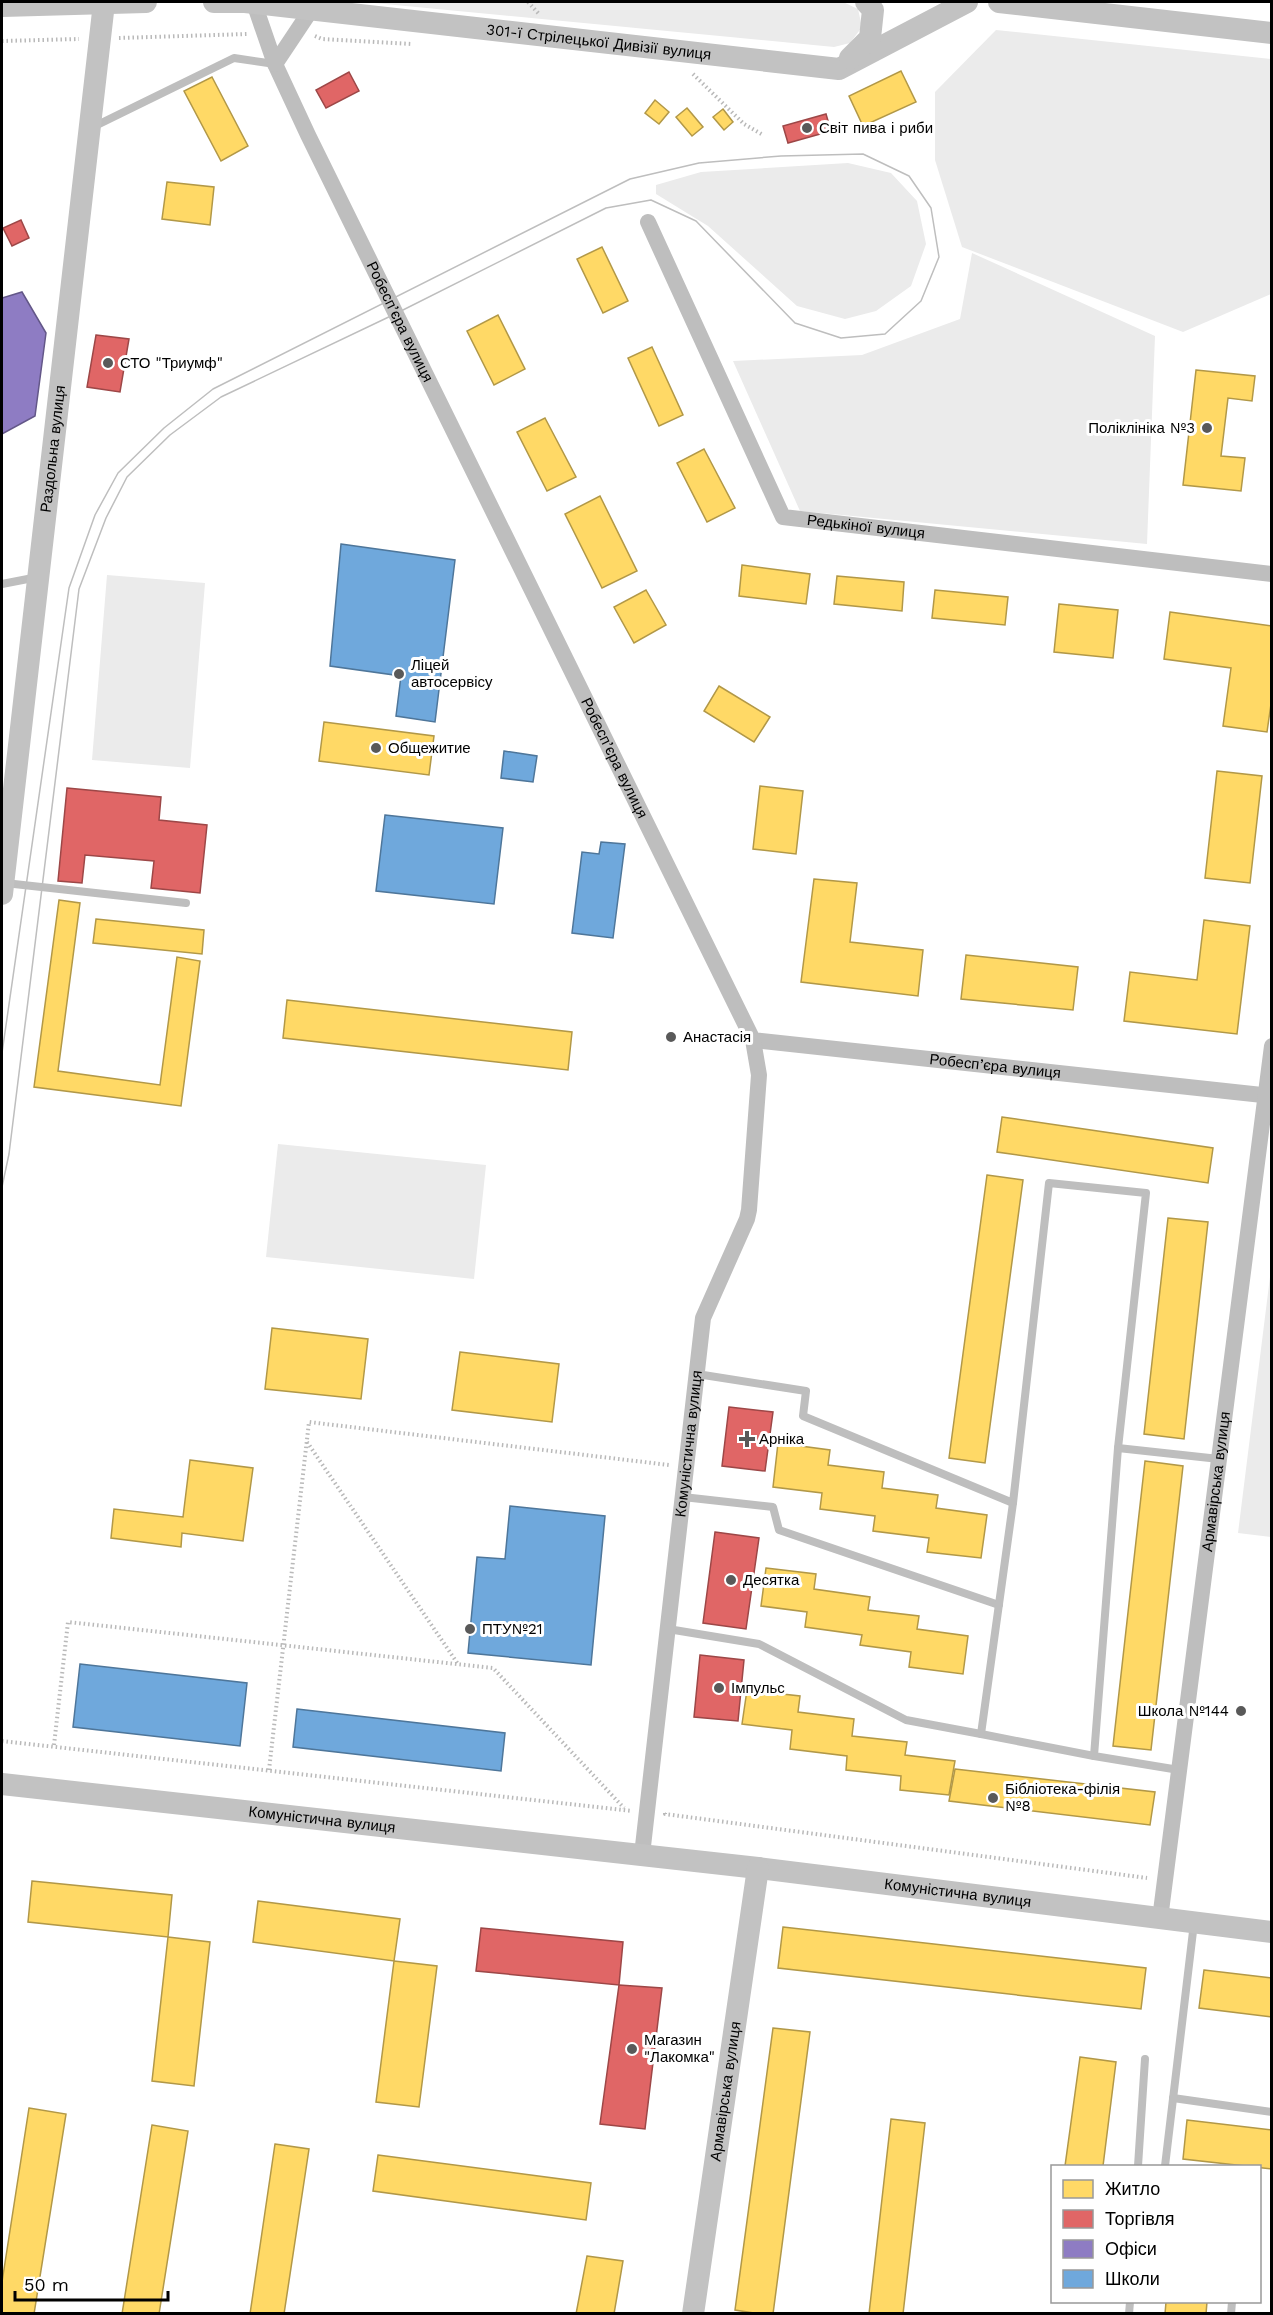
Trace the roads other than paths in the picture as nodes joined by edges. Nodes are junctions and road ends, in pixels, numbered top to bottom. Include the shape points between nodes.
1 (146, 2) edge
2 (214, 2) edge
3 (248, 2) edge
4 (866, 2) edge
5 (967, 2) edge
6 (999, 2) edge
7 (104, 3) junction
8 (2, 6) edge
9 (311, 10) junction
10 (1272, 33) edge
11 (275, 64) junction
12 (839, 69) junction
13 (91, 128) junction
14 (648, 222) dead end
15 (1272, 574) edge
16 (39, 577) junction
17 (2, 584) edge
18 (2, 888) edge
19 (186, 903) dead end
20 (753, 1040) junction
21 (1272, 1046) edge
22 (1268, 1096) edge
23 (697, 1374) junction
24 (1118, 1448) junction
25 (1219, 1459) junction
26 (683, 1497) junction
27 (1013, 1503) junction
28 (999, 1605) junction
29 (668, 1629) junction
30 (981, 1734) junction
31 (1094, 1756) junction
32 (1179, 1770) junction
33 (2, 1784) edge
34 (642, 1855) junction
35 (758, 1868) junction
36 (1160, 1919) junction
37 (1194, 1923) junction
38 (1272, 1932) edge
39 (1145, 2059) dead end
40 (1173, 2098) junction
41 (1272, 2112) edge
42 (1137, 2165) edge
43 (1165, 2165) edge
44 (693, 2313) edge

1 - 7 street
2 - 3 street, 301-ї Стрілецької Дивізії вулиця
3 - 9 street, 301-ї Стрілецької Дивізії вулиця
3 - 11 street, Робесп’єра вулиця
4 - 12 street via 873,10 870,38
5 - 12 street
6 - 10 street
7 - 8 street
7 - 13 street, Раздольна вулиця
9 - 11 street
9 - 12 street, 301-ї Стрілецької Дивізії вулиця
11 - 13 lane via 234,58
11 - 20 street, Робесп’єра вулиця
13 - 16 street, Раздольна вулиця
14 - 15 street, Редькіної вулиця via 783,518
16 - 17 lane
16 - 18 street, Раздольна вулиця
18 - 19 lane
20 - 22 street, Робесп’єра вулиця
20 - 23 street, Комуністична вулиця via 759,1075 747,1219 703,1318
21 - 22 street, Армавірська вулиця
22 - 25 street, Армавірська вулиця
23 - 26 street, Комуністична вулиця
23 - 27 lane via 806,1391 802,1416
24 - 25 lane
24 - 27 lane via 1146,1193 1049,1184
24 - 31 lane
25 - 32 street, Армавірська вулиця
26 - 28 lane via 773,1507 779,1530
26 - 29 street, Комуністична вулиця
27 - 28 lane
28 - 30 lane
29 - 30 lane via 759,1644 906,1720
29 - 34 street, Комуністична вулиця
30 - 31 lane
31 - 32 lane
32 - 36 street, Армавірська вулиця
33 - 34 street, Комуністична вулиця
34 - 35 street, Комуністична вулиця
35 - 36 street, Комуністична вулиця
35 - 44 street, Армавірська вулиця
36 - 37 street, Комуністична вулиця
37 - 38 street, Комуністична вулиця
37 - 40 lane
39 - 42 lane
40 - 41 lane
40 - 43 lane

